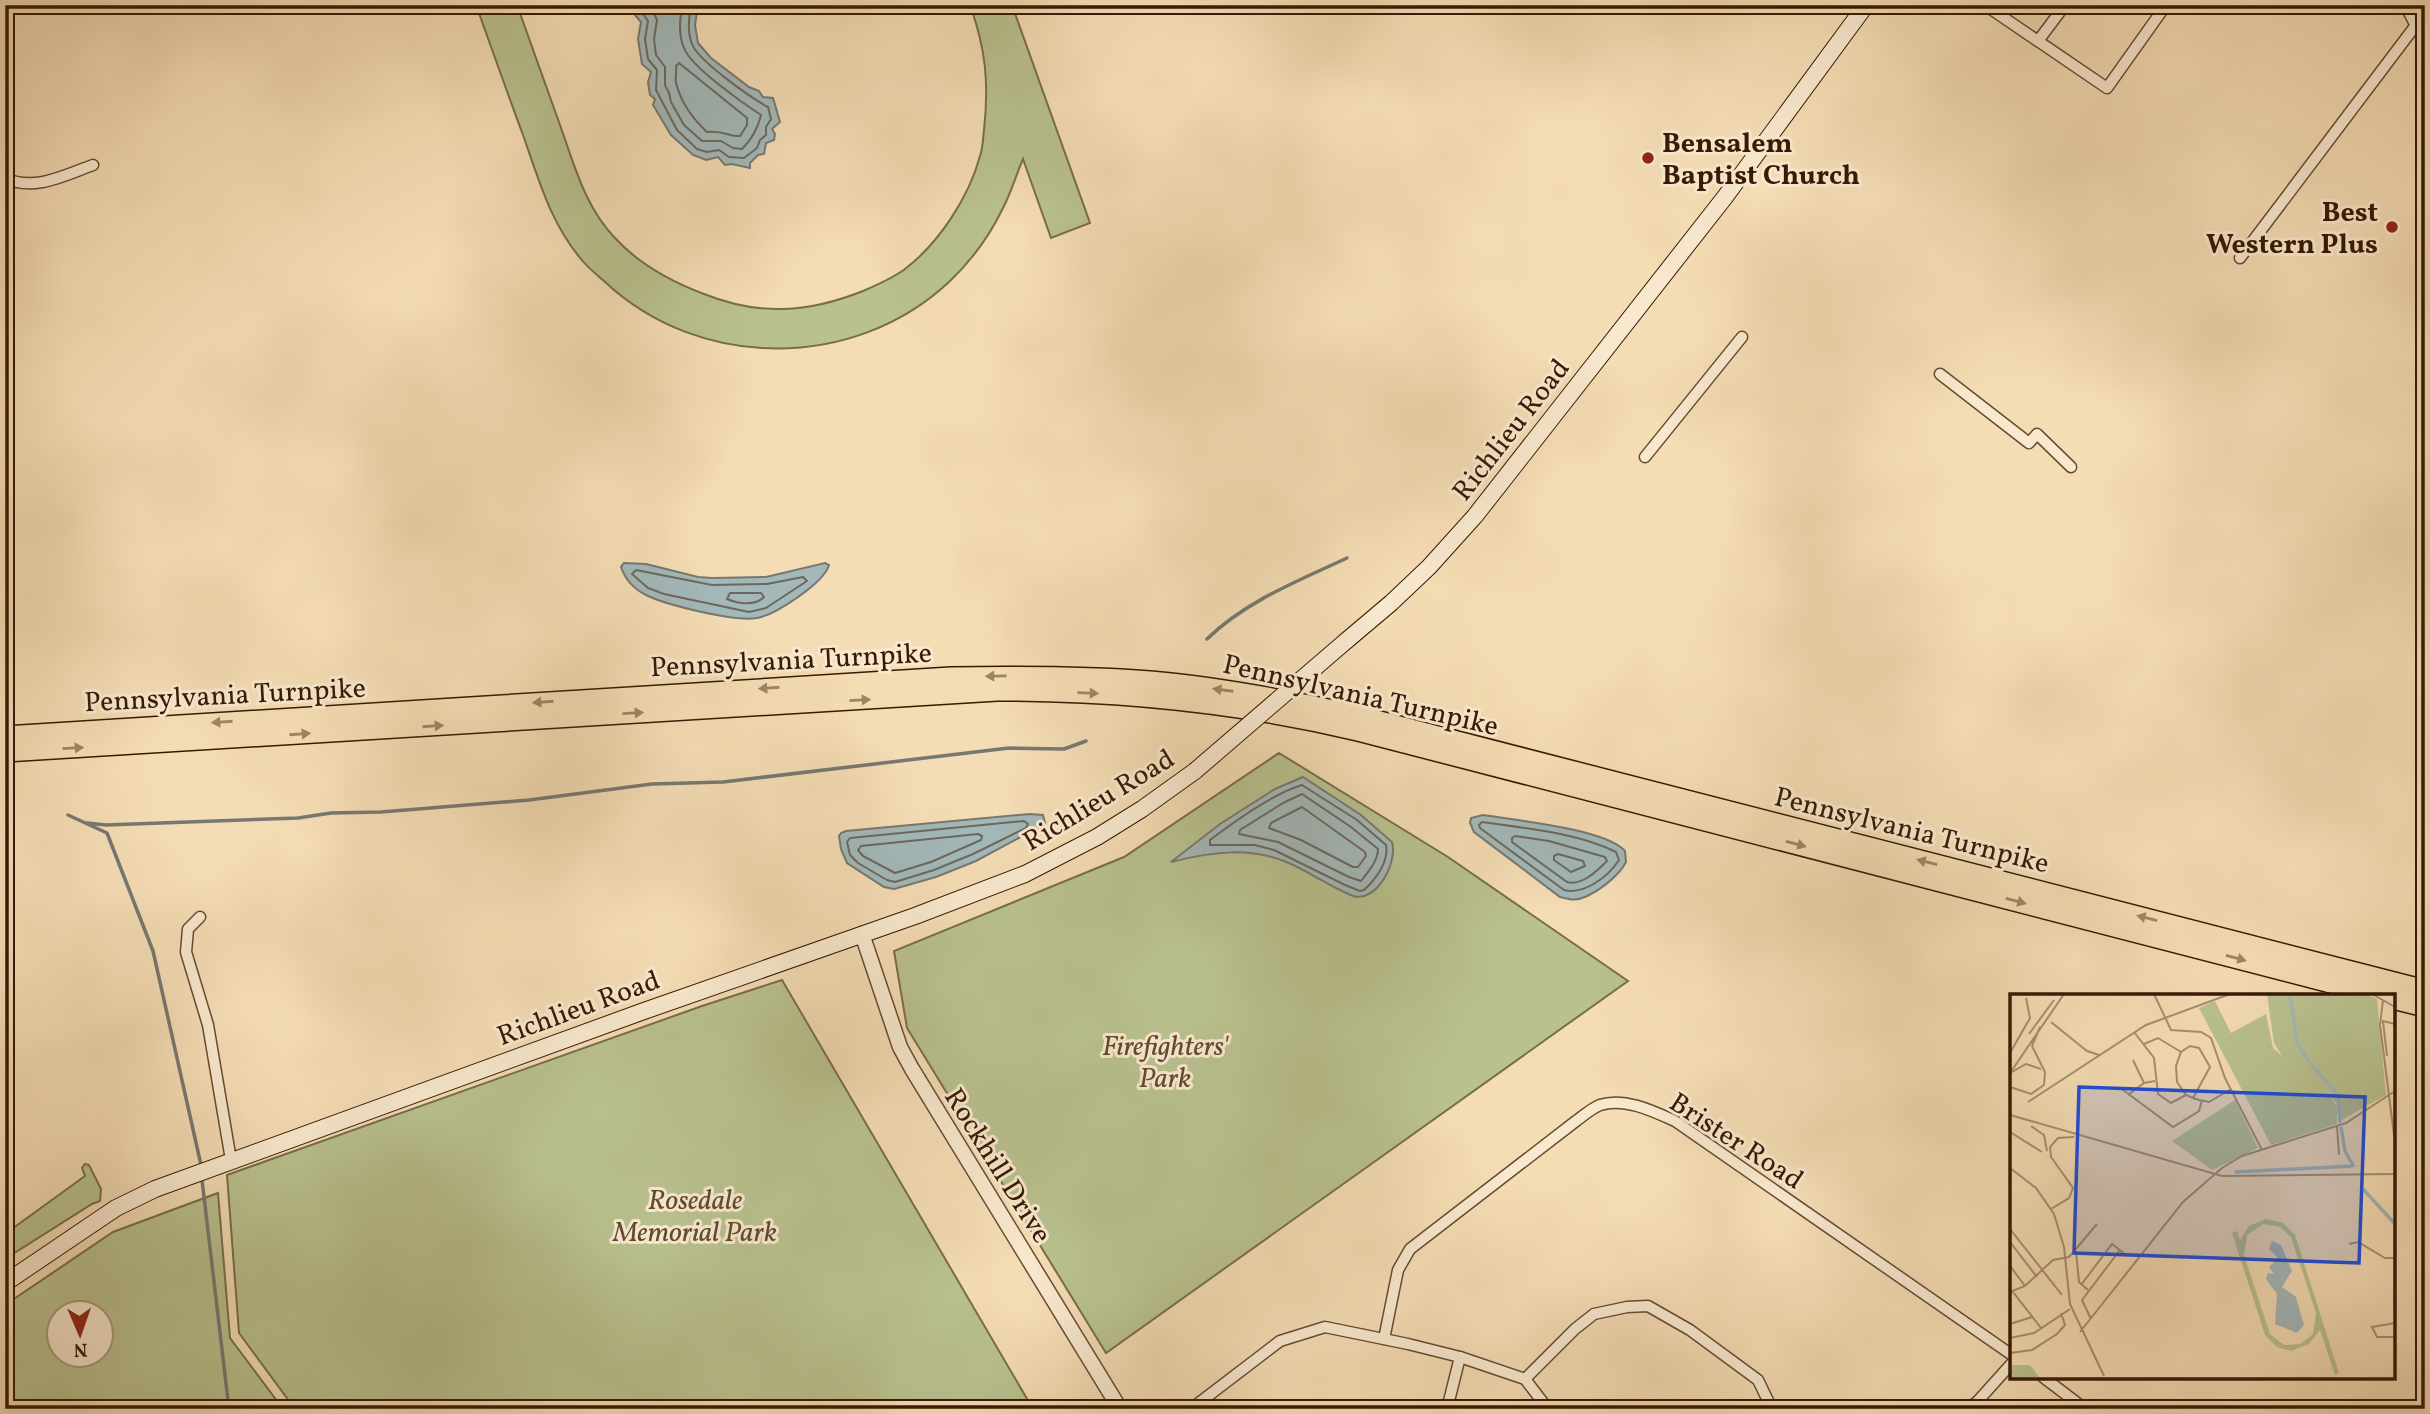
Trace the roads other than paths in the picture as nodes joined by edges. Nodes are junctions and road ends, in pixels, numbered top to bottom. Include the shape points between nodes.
1 (1866, 5) edge
2 (1985, 5) edge
3 (2065, 5) edge
4 (2166, 5) edge
5 (2405, 5) edge
6 (2425, 13) edge
7 (2416, 26) junction
8 (2038, 41) junction
9 (93, 165) dead end
10 (5, 178) edge
11 (2240, 258) dead end
12 (1742, 337) dead end
13 (1940, 374) dead end
14 (1645, 457) dead end
15 (2071, 467) dead end
16 (5, 736) edge
17 (5, 752) edge
18 (200, 917) dead end
19 (862, 934) junction
20 (2261, 947) junction
21 (2425, 978) edge
22 (2425, 990) edge
23 (2373, 994) edge
24 (2395, 1000) edge
25 (2425, 1007) edge
26 (231, 1160) junction
27 (5, 1283) edge
28 (1384, 1339) junction
29 (2010, 1354) edge
30 (1460, 1357) junction
31 (2010, 1365) edge
32 (1525, 1379) junction
33 (2046, 1379) edge
34 (1120, 1409) edge
35 (1191, 1409) edge
36 (1447, 1409) edge
37 (1548, 1409) edge
38 (1772, 1409) edge
39 (1968, 1409) edge
40 (2085, 1409) edge

1 - 19 main road, Richlieu Road, bridge via 1726,197 1475,516 1429,567 1195,771 1142,809 1025,874
2 - 8 street
3 - 8 street
4 - 8 street via 2107,88
5 - 7 street
6 - 7 street
7 - 11 street
9 - 10 street via 44,182
12 - 14 street
13 - 15 street via 2029,443 2036,434
20 -> 16 highway, Pennsylvania Turnpike via 1356,715 1152,681 951,677
17 -> 23 highway, Pennsylvania Turnpike via 998,691 1143,696 1247,709 1358,731
18 - 26 street via 187,929 186,952 208,1025
19 - 26 main road, Richlieu Road
19 - 34 street, Rockhill Drive via 900,1047
20 - 21 highway
20 - 22 highway, Pennsylvania Turnpike
24 - 25 highway
26 - 27 main road, Richlieu Road via 116,1208
28 - 29 street, Brister Road via 1398,1270 1409,1249 1576,1121 1600,1105 1622,1103 1675,1121
28 - 30 street
28 - 35 street via 1325,1327 1280,1341
30 - 32 street
30 - 36 street
31 - 39 street
32 - 37 street
32 - 38 street via 1594,1314 1648,1306 1690,1330 1758,1380
33 - 40 street

